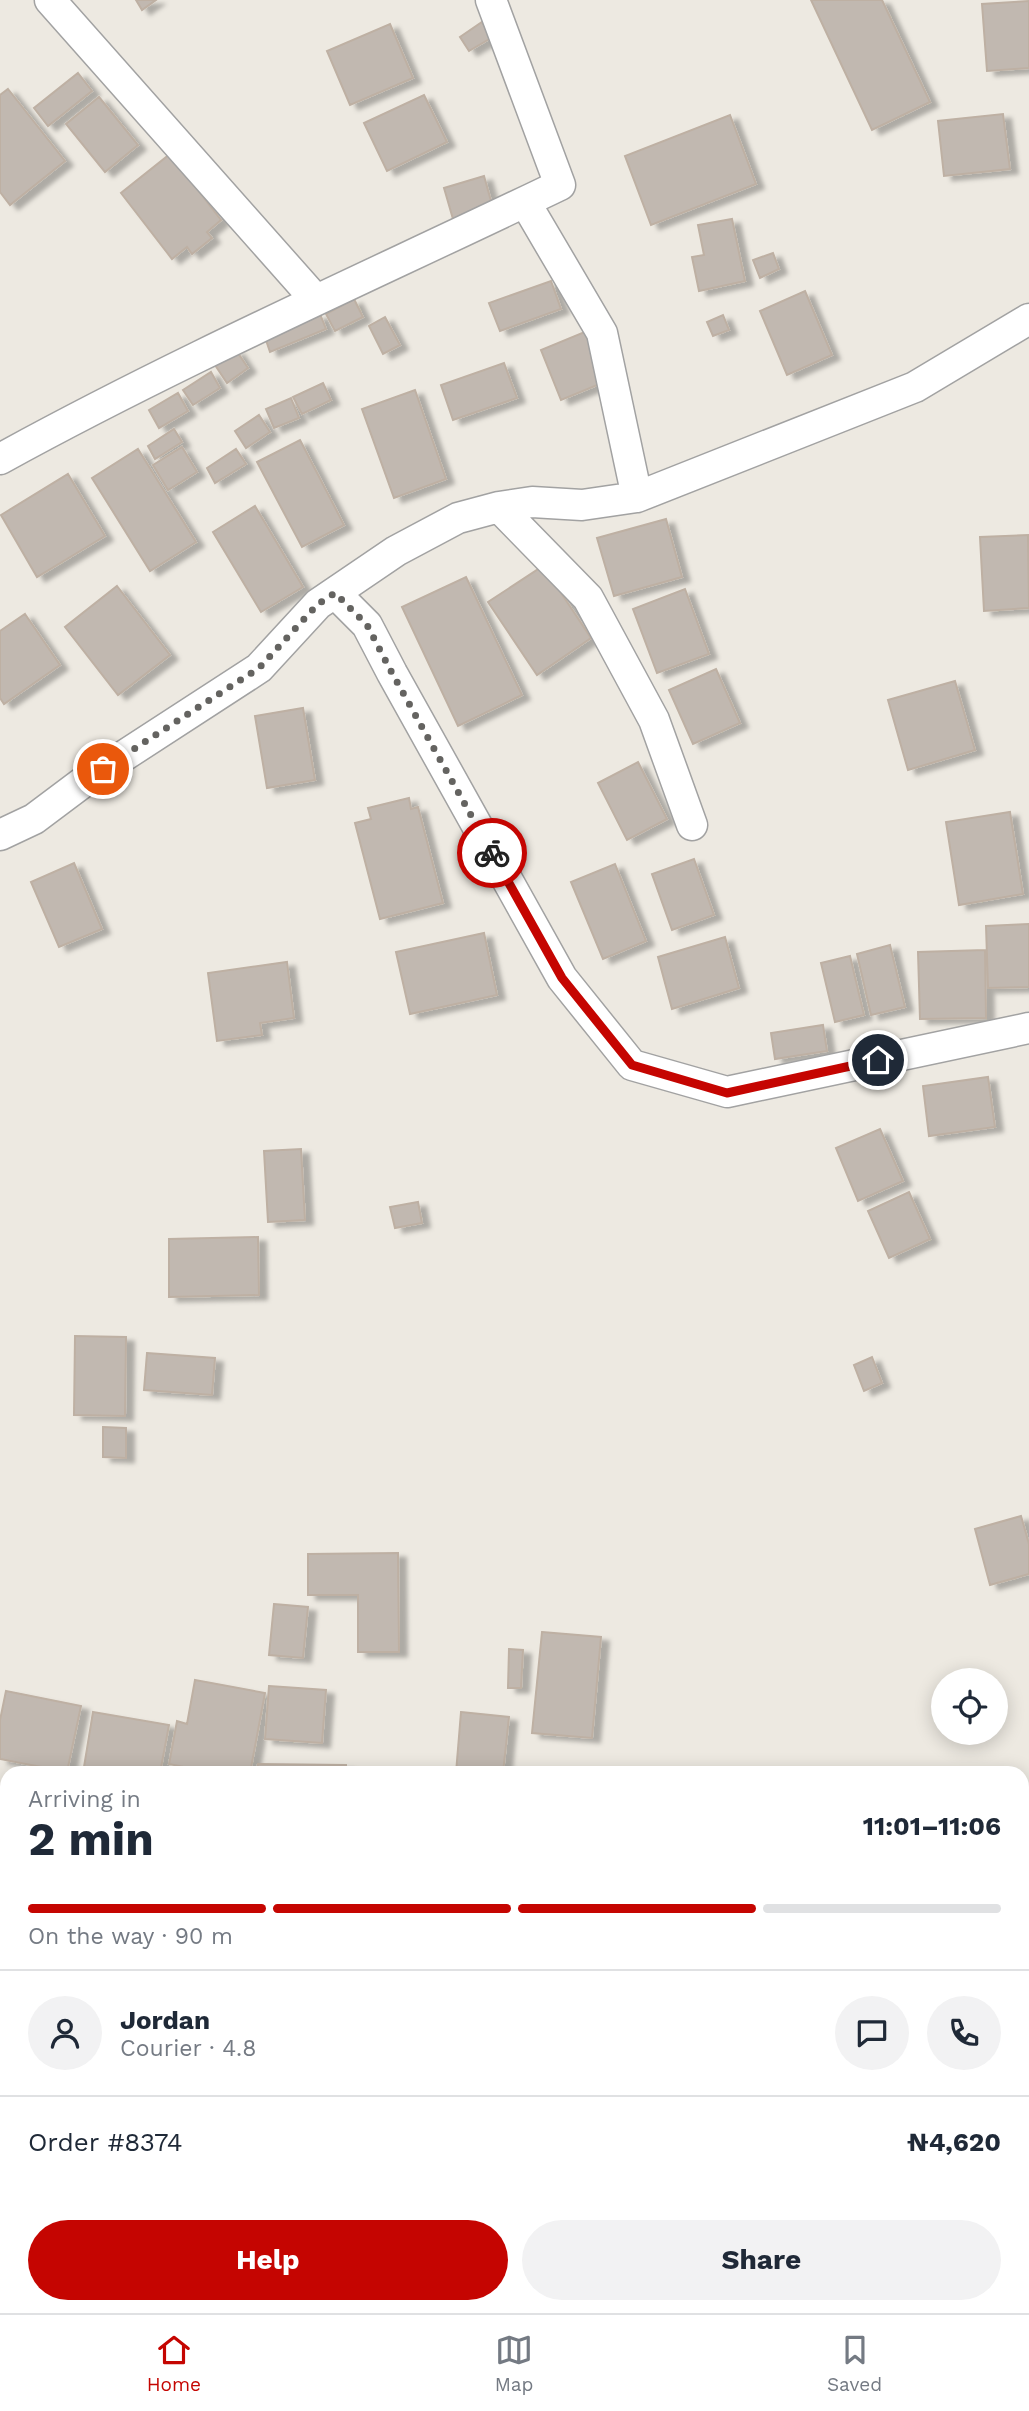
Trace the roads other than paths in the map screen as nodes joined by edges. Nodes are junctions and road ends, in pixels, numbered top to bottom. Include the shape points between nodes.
1 (50, 0) edge
2 (491, 0) edge
3 (525, 202) junction
4 (316, 300) junction
5 (1029, 319) edge
6 (0, 459) edge
7 (637, 497) junction
8 (499, 507) junction
9 (335, 593) junction
10 (692, 825) dead end
11 (0, 835) edge
12 (1029, 1028) edge

1 - 4 street
2 - 3 street via 560,185
3 - 4 street
3 - 7 street via 602,333
4 - 6 street
5 - 7 street via 915,387
7 - 8 street via 582,505 532,502
8 - 9 street via 458,518 396,551
8 - 10 street via 588,598 654,720
9 - 11 street via 318,604 259,668 34,819
9 - 12 street via 367,625 562,978 632,1065 727,1093

